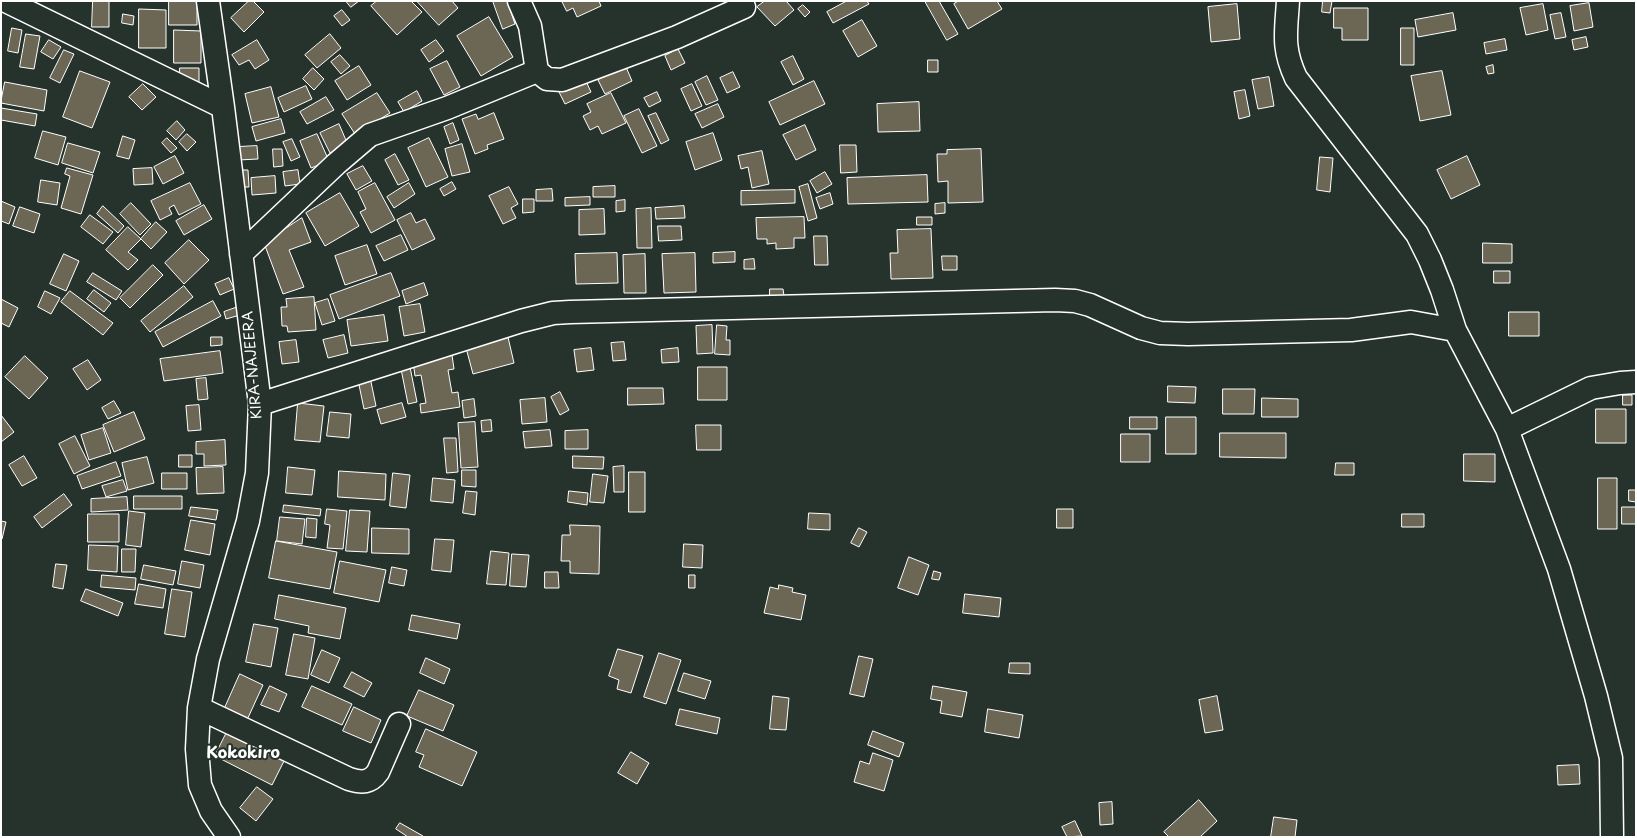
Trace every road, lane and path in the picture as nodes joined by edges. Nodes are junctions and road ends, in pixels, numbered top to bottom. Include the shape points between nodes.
1 (6, 1) edge
2 (208, 1) edge
3 (519, 1) edge
4 (1288, 1) edge
5 (744, 7) dead end
6 (537, 71) junction
7 (223, 107) junction
8 (242, 254) junction
9 (1455, 330) junction
10 (1636, 382) edge
11 (260, 404) junction
12 (1507, 429) junction
13 (199, 708) junction
14 (399, 724) dead end
15 (229, 837) edge
16 (1612, 837) edge

1 - 7 street
2 - 7 street, KIRA-NAJEERA
3 - 6 street via 530,26
4 - 9 street via 1285,44 1288,62 1296,78 1417,234 1440,284
5 - 6 street via 677,37 562,80 546,79
6 - 8 street via 447,108 370,135
7 - 8 street, KIRA-NAJEERA
8 - 11 street, KIRA-NAJEERA
9 - 11 street via 1411,322 1351,330 1160,333 1141,328 1090,305 1055,300 553,313 520,321
9 - 12 street
10 - 12 street via 1591,388
11 - 13 street, KIRA-NAJEERA via 257,473 248,521 208,659
12 - 16 street via 1559,569 1596,696 1611,758
13 - 14 street via 359,782 373,779 378,772
13 - 15 street, KIRA-NAJEERA via 197,749 200,785 211,811

